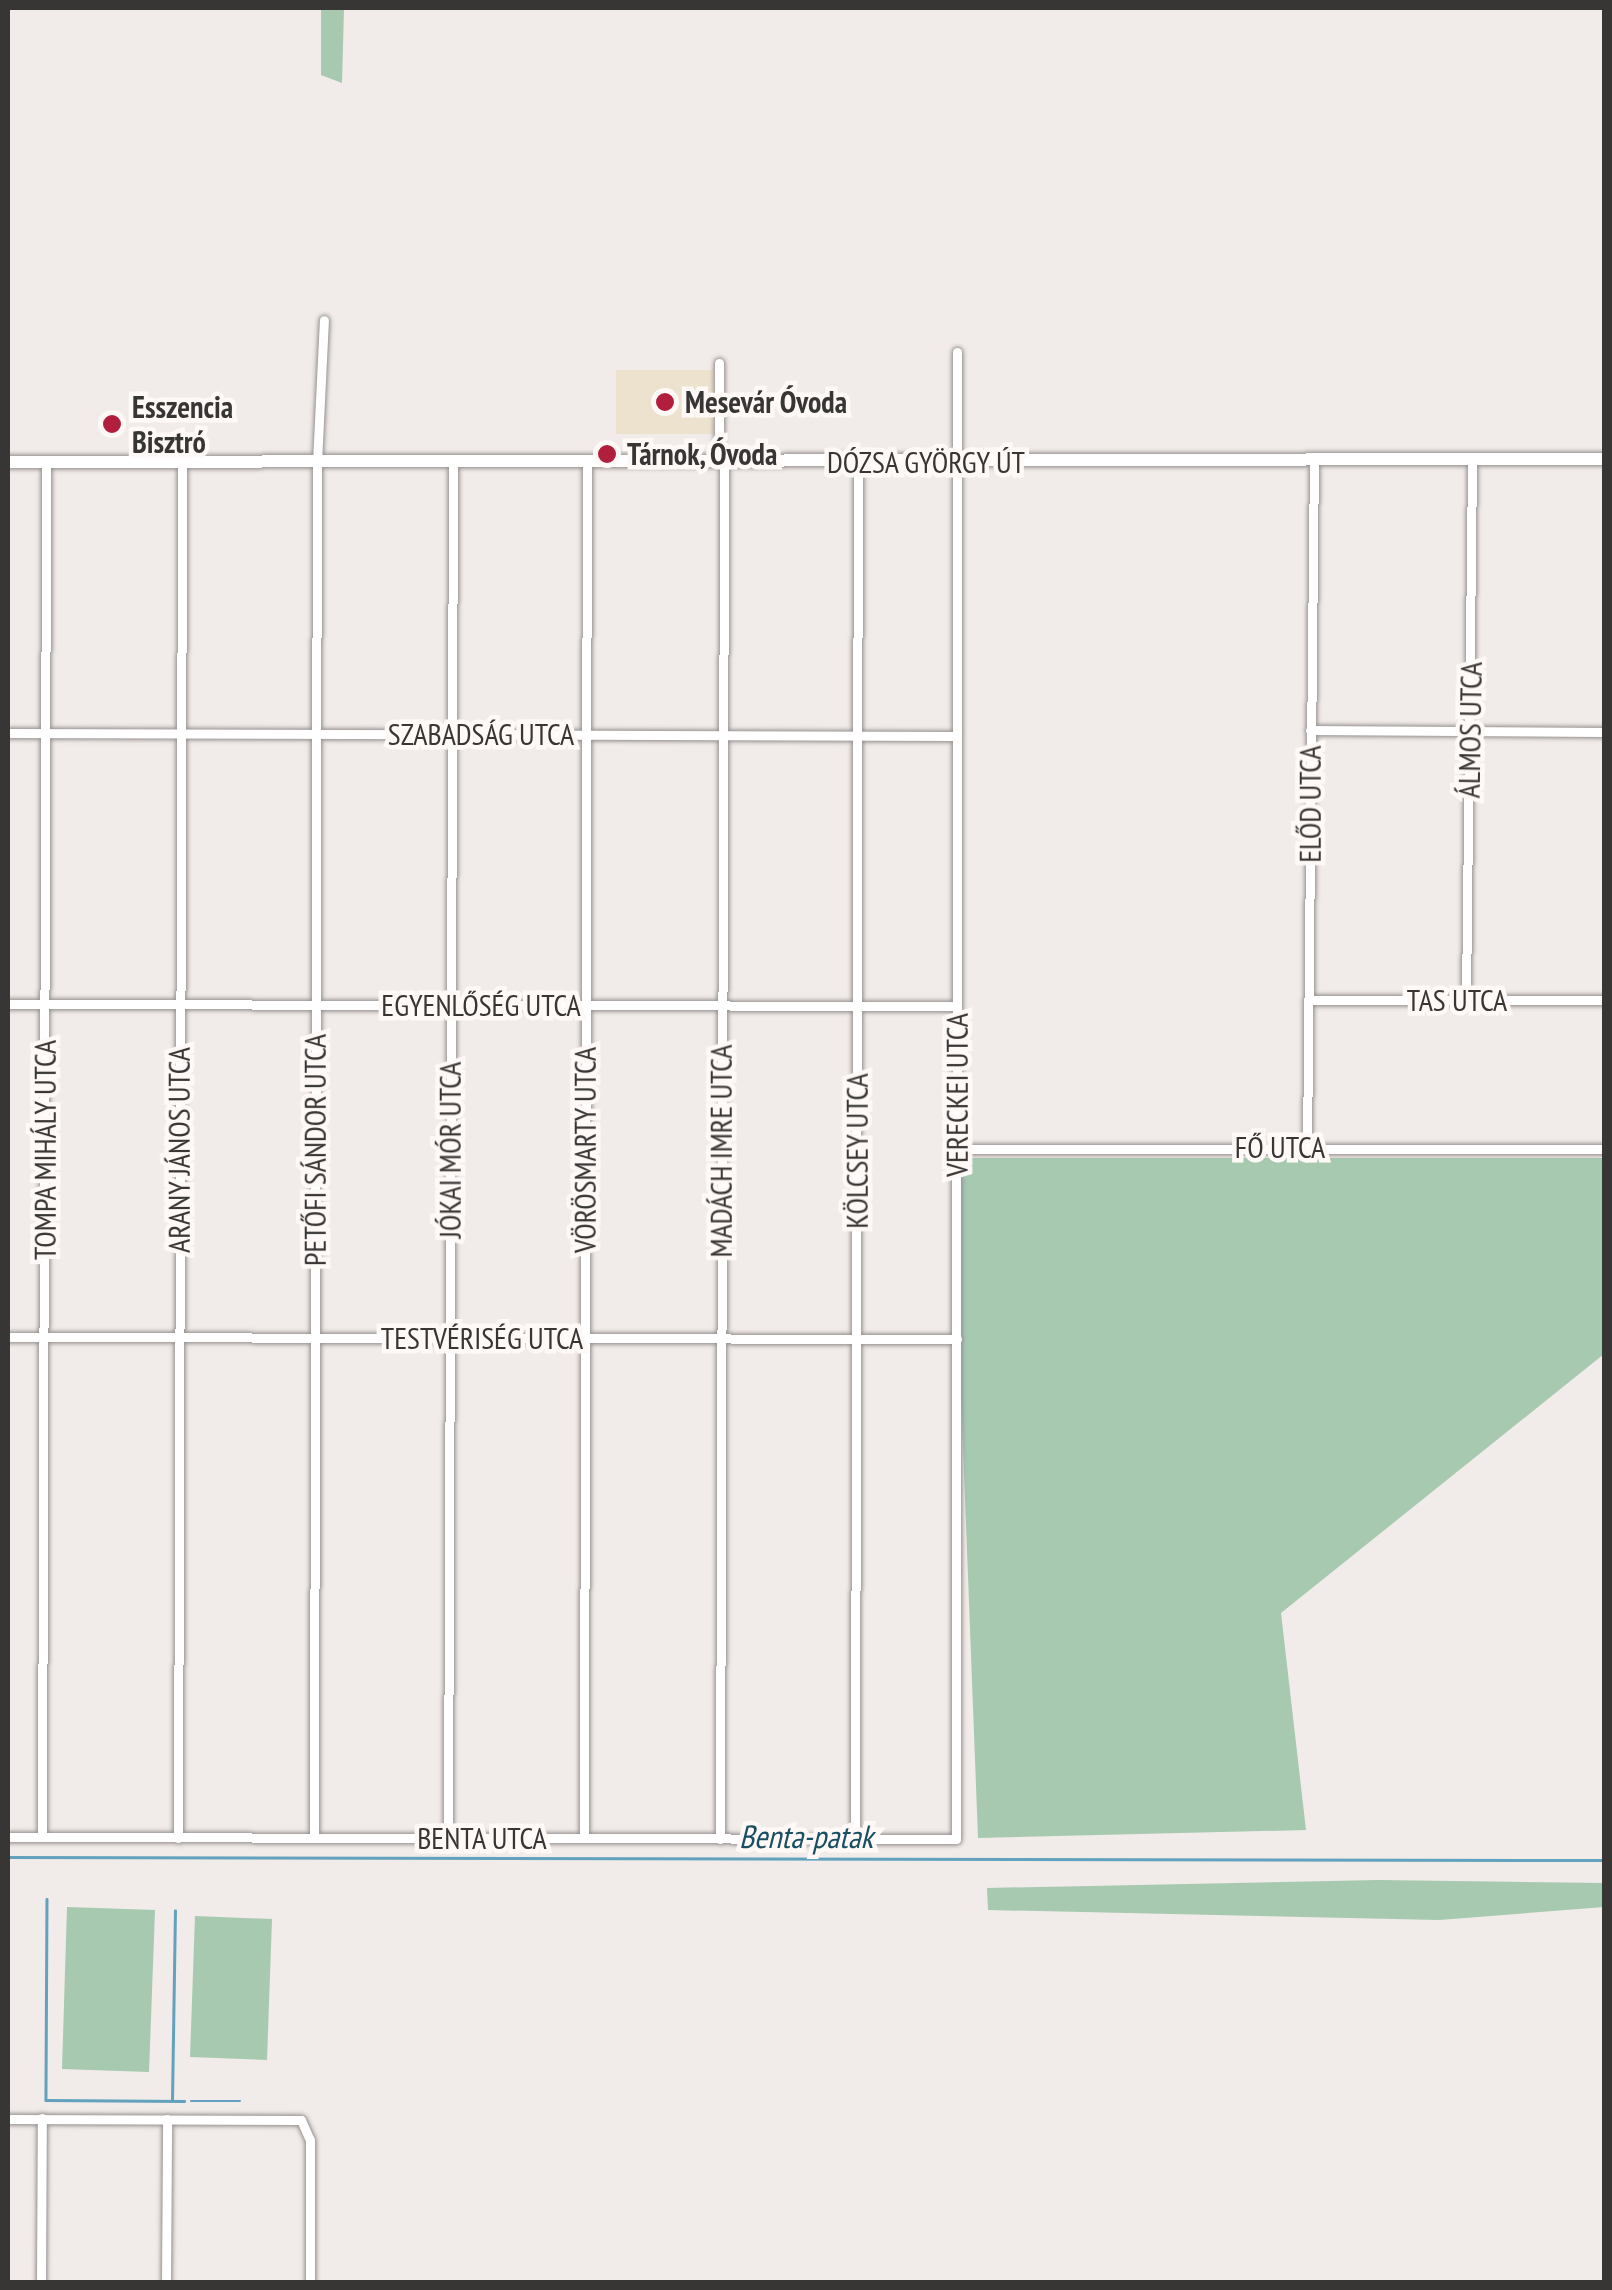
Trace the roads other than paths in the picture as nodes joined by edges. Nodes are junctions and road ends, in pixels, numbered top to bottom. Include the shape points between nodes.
1 (324, 320) dead end
2 (958, 352) dead end
3 (719, 363) dead end
4 (1604, 459) edge
5 (1472, 460) junction
6 (958, 461) junction
7 (1314, 461) junction
8 (8, 462) edge
9 (46, 462) junction
10 (316, 462) junction
11 (452, 462) junction
12 (587, 462) junction
13 (858, 462) junction
14 (182, 463) junction
15 (721, 463) junction
16 (1310, 730) junction
17 (181, 732) junction
18 (1471, 732) junction
19 (1604, 732) edge
20 (8, 733) edge
21 (46, 733) junction
22 (316, 734) junction
23 (588, 734) junction
24 (452, 735) junction
25 (721, 735) junction
26 (858, 735) junction
27 (956, 736) junction
28 (1309, 1000) junction
29 (1466, 1000) junction
30 (1604, 1000) edge
31 (8, 1004) edge
32 (45, 1004) junction
33 (180, 1004) junction
34 (315, 1004) junction
35 (451, 1005) junction
36 (586, 1005) junction
37 (857, 1005) junction
38 (721, 1006) junction
39 (954, 1006) junction
40 (1307, 1147) junction
41 (956, 1149) junction
42 (1604, 1150) edge
43 (8, 1337) edge
44 (44, 1337) junction
45 (178, 1337) junction
46 (314, 1338) junction
47 (449, 1338) junction
48 (584, 1338) junction
49 (721, 1339) junction
50 (856, 1339) junction
51 (957, 1339) junction
52 (8, 1837) edge
53 (42, 1837) junction
54 (178, 1838) junction
55 (314, 1838) junction
56 (448, 1838) junction
57 (584, 1838) junction
58 (720, 1839) junction
59 (956, 1839) joint
60 (854, 1840) junction
61 (42, 2118) junction
62 (8, 2119) edge
63 (167, 2119) junction
64 (41, 2282) edge
65 (166, 2282) edge
66 (310, 2282) edge

1 - 10 street, PETŐFI SÁNDOR UTCA
2 - 6 street, VERECKEI UTCA
3 - 15 street, MADÁCH IMRE UTCA
4 - 5 street, DÓZSA GYÖRGY ÚT
5 - 7 street, DÓZSA GYÖRGY ÚT
5 - 18 street, ÁLMOS UTCA
6 - 7 street, DÓZSA GYÖRGY ÚT
6 - 13 street, DÓZSA GYÖRGY ÚT
6 - 27 street, VERECKEI UTCA
7 - 16 street, ELŐD UTCA
8 - 9 street, DÓZSA GYÖRGY ÚT
9 - 14 street, DÓZSA GYÖRGY ÚT
9 - 21 street, TOMPA MIHÁLY UTCA
10 - 11 street, DÓZSA GYÖRGY ÚT
10 - 14 street, DÓZSA GYÖRGY ÚT
10 - 22 street, PETŐFI SÁNDOR UTCA
11 - 12 street, DÓZSA GYÖRGY ÚT
11 - 24 street, JÓKAI MÓR UTCA
12 - 15 street, DÓZSA GYÖRGY ÚT
12 - 23 street, VÖRÖSMARTY UTCA
13 - 15 street, DÓZSA GYÖRGY ÚT
13 - 26 street, KÖLCSEY UTCA
14 - 17 street, ARANY JÁNOS UTCA
15 - 25 street, MADÁCH IMRE UTCA
16 - 18 street
16 - 28 street, ELŐD UTCA
17 - 21 street, SZABADSÁG UTCA
17 - 22 street, SZABADSÁG UTCA
17 - 33 street, ARANY JÁNOS UTCA
18 - 19 street
18 - 29 street, ÁLMOS UTCA
20 - 21 street, SZABADSÁG UTCA
21 - 32 street, TOMPA MIHÁLY UTCA
22 - 24 street, SZABADSÁG UTCA
22 - 34 street, PETŐFI SÁNDOR UTCA
23 - 24 street, SZABADSÁG UTCA
23 - 25 street, SZABADSÁG UTCA
23 - 36 street, VÖRÖSMARTY UTCA
24 - 35 street, JÓKAI MÓR UTCA
25 - 26 street, SZABADSÁG UTCA
25 - 38 street, MADÁCH IMRE UTCA
26 - 27 street, SZABADSÁG UTCA
26 - 37 street, KÖLCSEY UTCA
27 - 39 street, VERECKEI UTCA
28 - 29 street, TAS UTCA
28 - 40 street, ELŐD UTCA
29 - 30 street, TAS UTCA
31 - 32 street, EGYENLŐSÉG UTCA
32 - 33 street, EGYENLŐSÉG UTCA
32 - 44 street, TOMPA MIHÁLY UTCA
33 - 34 street, EGYENLŐSÉG UTCA
33 - 45 street, ARANY JÁNOS UTCA
34 - 35 street, EGYENLŐSÉG UTCA
34 - 46 street, PETŐFI SÁNDOR UTCA
35 - 36 street, EGYENLŐSÉG UTCA
35 - 47 street, JÓKAI MÓR UTCA
36 - 38 street, EGYENLŐSÉG UTCA
36 - 48 street, VÖRÖSMARTY UTCA
37 - 38 street, EGYENLŐSÉG UTCA
37 - 39 street, EGYENLŐSÉG UTCA
37 - 50 street, KÖLCSEY UTCA
38 - 49 street, MADÁCH IMRE UTCA
39 - 41 street, VERECKEI UTCA
40 - 41 street, FŐ UTCA
40 - 42 street, FŐ UTCA
41 - 51 street, VERECKEI UTCA
43 - 44 street, TESTVÉRISÉG UTCA
44 - 45 street, TESTVÉRISÉG UTCA
44 - 53 street, TOMPA MIHÁLY UTCA
45 - 46 street, TESTVÉRISÉG UTCA
45 - 54 street, ARANY JÁNOS UTCA
46 - 47 street, TESTVÉRISÉG UTCA
46 - 55 street, PETŐFI SÁNDOR UTCA
47 - 48 street, TESTVÉRISÉG UTCA
47 - 56 street, JÓKAI MÓR UTCA
48 - 49 street, TESTVÉRISÉG UTCA
48 - 57 street, VÖRÖSMARTY UTCA
49 - 50 street, TESTVÉRISÉG UTCA
49 - 58 street, MADÁCH IMRE UTCA
50 - 51 street, TESTVÉRISÉG UTCA
50 - 60 street, KÖLCSEY UTCA
51 - 59 street, VERECKEI UTCA
52 - 53 street, BENTA UTCA
53 - 54 street, BENTA UTCA
54 - 55 street, BENTA UTCA
55 - 56 street, BENTA UTCA
56 - 57 street, BENTA UTCA
57 - 58 street, BENTA UTCA
58 - 60 street, BENTA UTCA
59 - 60 street, BENTA UTCA
61 - 62 street
61 - 63 street
61 - 64 street
63 - 65 street
63 - 66 street via 301,2120 310,2140

